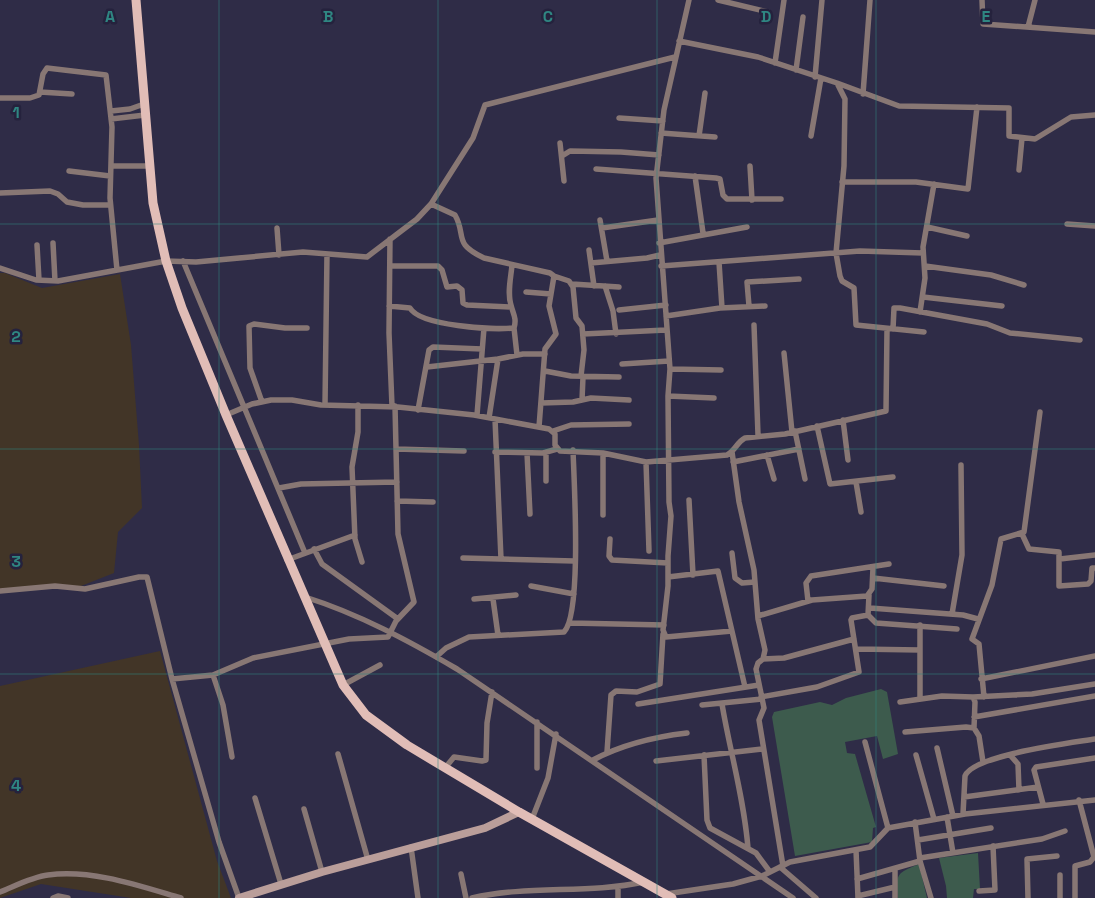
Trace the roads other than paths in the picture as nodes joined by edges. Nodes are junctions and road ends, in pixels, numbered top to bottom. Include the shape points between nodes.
1 (136, 0) edge
2 (690, 0) edge
3 (718, 0) edge
4 (784, 0) edge
5 (822, 0) edge
6 (870, 0) edge
7 (982, 0) edge
8 (1035, 0) edge
9 (768, 12) dead end
10 (803, 17) dead end
11 (1028, 27) junction
12 (1095, 32) edge
13 (679, 41) junction
14 (676, 57) junction
15 (776, 63) junction
16 (796, 70) junction
17 (818, 78) junction
18 (837, 84) junction
19 (40, 92) junction
20 (705, 93) dead end
21 (72, 94) dead end
22 (863, 94) junction
23 (0, 98) edge
24 (144, 104) junction
25 (977, 108) junction
26 (111, 111) junction
27 (145, 115) junction
28 (1095, 115) edge
29 (619, 118) dead end
30 (112, 119) junction
31 (663, 121) junction
32 (661, 133) junction
33 (699, 136) junction
34 (811, 136) dead end
35 (715, 137) dead end
36 (1022, 138) junction
37 (560, 143) dead end
38 (659, 155) junction
39 (562, 156) junction
40 (111, 166) junction
41 (149, 166) junction
42 (750, 166) dead end
43 (596, 169) dead end
44 (1019, 170) dead end
45 (69, 171) dead end
46 (657, 172) junction
47 (110, 176) junction
48 (695, 176) junction
49 (564, 181) dead end
50 (842, 182) junction
51 (934, 184) junction
52 (0, 193) edge
53 (781, 199) dead end
54 (752, 200) junction
55 (431, 204) junction
56 (110, 205) junction
57 (600, 220) dead end
58 (658, 220) junction
59 (1067, 224) dead end
60 (1095, 226) edge
61 (747, 227) dead end
62 (926, 227) junction
63 (277, 228) dead end
64 (602, 228) junction
65 (703, 233) junction
66 (967, 236) dead end
67 (390, 239) junction
68 (659, 242) junction
69 (53, 243) dead end
70 (37, 245) dead end
71 (588, 250) dead end
72 (836, 253) junction
73 (923, 253) junction
74 (327, 254) junction
75 (279, 255) junction
76 (660, 255) junction
77 (166, 261) junction
78 (182, 261) junction
79 (607, 261) junction
80 (718, 262) junction
81 (591, 263) junction
82 (512, 265) junction
83 (390, 266) junction
84 (661, 266) junction
85 (925, 266) junction
86 (0, 268) edge
87 (117, 270) junction
88 (554, 276) junction
89 (800, 279) dead end
90 (39, 280) junction
91 (55, 281) junction
92 (572, 284) junction
93 (1024, 285) dead end
94 (594, 286) junction
95 (605, 286) junction
96 (619, 287) dead end
97 (526, 292) dead end
98 (551, 294) junction
99 (923, 297) junction
100 (666, 305) junction
101 (389, 306) junction
102 (749, 306) junction
103 (766, 306) dead end
104 (1002, 306) dead end
105 (511, 307) junction
106 (722, 308) junction
107 (619, 310) dead end
108 (920, 312) junction
109 (666, 316) junction
110 (754, 325) dead end
111 (307, 328) dead end
112 (484, 328) junction
113 (514, 328) junction
114 (890, 329) junction
115 (666, 330) junction
116 (924, 332) dead end
117 (583, 334) junction
118 (616, 334) junction
119 (1080, 340) dead end
120 (482, 349) junction
121 (784, 353) dead end
122 (545, 354) junction
123 (517, 355) junction
124 (498, 358) junction
125 (481, 360) junction
126 (670, 361) junction
127 (622, 364) dead end
128 (427, 367) junction
129 (670, 369) junction
130 (721, 370) dead end
131 (545, 371) junction
132 (582, 377) junction
133 (620, 377) dead end
134 (668, 396) junction
135 (714, 398) dead end
136 (582, 400) junction
137 (629, 400) dead end
138 (262, 402) junction
139 (541, 403) junction
140 (325, 405) junction
141 (358, 405) junction
142 (394, 406) junction
143 (245, 408) junction
144 (418, 410) junction
145 (1040, 412) dead end
146 (226, 416) junction
147 (477, 416) junction
148 (492, 418) junction
149 (842, 420) junction
150 (629, 424) dead end
151 (817, 426) junction
152 (539, 427) junction
153 (553, 431) junction
154 (794, 432) junction
155 (758, 435) junction
156 (396, 449) junction
157 (557, 449) junction
158 (799, 449) junction
159 (573, 450) junction
160 (464, 451) dead end
161 (495, 452) junction
162 (526, 452) junction
163 (546, 452) junction
164 (732, 452) junction
165 (603, 453) junction
166 (767, 455) junction
167 (848, 460) dead end
168 (669, 461) junction
169 (646, 462) junction
170 (733, 462) junction
171 (961, 465) dead end
172 (893, 477) dead end
173 (774, 479) dead end
174 (805, 479) dead end
175 (546, 481) dead end
176 (397, 482) junction
177 (856, 482) junction
178 (353, 483) junction
179 (279, 488) junction
180 (689, 500) dead end
181 (397, 501) junction
182 (433, 502) dead end
183 (861, 512) dead end
184 (530, 514) dead end
185 (603, 516) dead end
186 (355, 534) junction
187 (1022, 534) junction
188 (610, 539) dead end
189 (314, 549) junction
190 (649, 551) dead end
191 (305, 553) junction
192 (732, 553) dead end
193 (1095, 555) edge
194 (463, 558) dead end
195 (501, 559) junction
196 (1060, 559) junction
197 (288, 560) junction
198 (574, 561) junction
199 (362, 562) dead end
200 (668, 563) junction
201 (890, 564) dead end
202 (873, 568) junction
203 (1095, 568) edge
204 (693, 575) junction
205 (668, 577) junction
206 (872, 578) junction
207 (755, 582) junction
208 (531, 586) dead end
209 (944, 586) dead end
210 (0, 592) edge
211 (574, 594) junction
212 (869, 594) junction
213 (516, 595) dead end
214 (303, 596) junction
215 (474, 599) dead end
216 (493, 599) junction
217 (808, 601) junction
218 (870, 608) junction
219 (952, 614) junction
220 (868, 615) junction
221 (758, 616) junction
222 (398, 619) junction
223 (978, 619) junction
224 (570, 623) junction
225 (664, 625) junction
226 (920, 625) junction
227 (957, 628) dead end
228 (732, 631) junction
229 (390, 633) junction
230 (664, 634) junction
231 (498, 635) junction
232 (854, 639) junction
233 (324, 644) junction
234 (856, 649) junction
235 (920, 650) junction
236 (1095, 656) edge
237 (436, 657) junction
238 (763, 658) junction
239 (380, 665) dead end
240 (213, 675) junction
241 (172, 679) junction
242 (981, 679) junction
243 (1095, 684) edge
244 (343, 685) junction
245 (759, 685) junction
246 (745, 687) junction
247 (492, 692) junction
248 (1095, 696) edge
249 (972, 697) junction
250 (984, 697) junction
251 (762, 698) junction
252 (920, 699) junction
253 (900, 702) dead end
254 (638, 704) dead end
255 (722, 704) junction
256 (702, 705) dead end
257 (974, 717) junction
258 (537, 722) junction
259 (974, 728) junction
260 (905, 732) dead end
261 (687, 733) dead end
262 (556, 734) junction
263 (1095, 739) edge
264 (865, 742) dead end
265 (937, 748) dead end
266 (762, 749) junction
267 (607, 752) junction
268 (730, 752) junction
269 (338, 754) dead end
270 (704, 755) junction
271 (916, 755) dead end
272 (1010, 755) junction
273 (232, 756) dead end
274 (1095, 758) edge
275 (593, 760) junction
276 (656, 761) dead end
277 (983, 762) junction
278 (445, 768) junction
279 (537, 768) dead end
280 (1038, 787) junction
281 (1019, 790) junction
282 (964, 797) junction
283 (255, 798) dead end
284 (1079, 800) junction
285 (1095, 800) edge
286 (1043, 804) junction
287 (304, 809) dead end
288 (519, 812) junction
289 (963, 814) junction
290 (950, 816) junction
291 (532, 819) junction
292 (934, 819) junction
293 (915, 822) junction
294 (888, 828) junction
295 (991, 828) dead end
296 (1065, 831) dead end
297 (949, 834) junction
298 (918, 840) junction
299 (993, 846) junction
300 (411, 847) junction
301 (748, 848) junction
302 (856, 850) junction
303 (953, 853) junction
304 (1057, 856) dead end
305 (368, 860) junction
306 (920, 860) junction
307 (782, 866) junction
308 (895, 870) junction
309 (322, 872) junction
310 (770, 872) junction
311 (461, 874) dead end
312 (1060, 875) dead end
313 (762, 876) junction
314 (857, 879) junction
315 (644, 882) junction
316 (281, 884) junction
317 (618, 887) junction
318 (895, 887) junction
319 (979, 891) dead end
320 (0, 892) edge
321 (512, 895) edge
322 (669, 897) edge
323 (857, 897) edge
324 (54, 898) edge
325 (68, 898) edge
326 (181, 898) edge
327 (239, 898) edge
328 (418, 898) edge
329 (466, 898) edge
330 (472, 898) edge
331 (618, 898) edge
332 (794, 898) edge
333 (816, 898) edge
334 (895, 898) edge
335 (931, 898) edge
336 (1028, 898) edge
337 (1060, 898) edge
338 (1075, 898) edge

1 - 24 main road
2 - 13 street
3 - 9 street
4 - 15 street
5 - 17 street
6 - 22 street
7 - 11 street via 983,24
8 - 11 street
10 - 16 street
11 - 12 street
13 - 14 street
13 - 15 street
14 - 31 street
14 - 55 street via 485,105 473,138
15 - 16 street
16 - 17 street
17 - 18 street
17 - 34 street
18 - 22 street
18 - 50 street via 846,99
19 - 21 street
19 - 23 street via 30,98
19 - 26 street via 47,68 104,74 108,81
20 - 33 street
22 - 25 street via 899,106
24 - 26 street
24 - 27 main road
25 - 36 street via 1009,108 1008,135
25 - 51 street via 969,188
26 - 30 street
27 - 30 street
27 - 41 main road
28 - 36 street via 1071,118 1036,138
29 - 31 street
30 - 40 street
31 - 32 street
32 - 33 street
32 - 38 street
33 - 35 street
36 - 44 street
37 - 39 street
38 - 39 street via 570,151
38 - 46 street
39 - 49 street
40 - 41 street
40 - 47 street
41 - 77 main road
42 - 54 street
43 - 46 street
45 - 47 street
46 - 48 street
46 - 58 street
47 - 56 street
48 - 54 street via 720,179 727,199
48 - 65 street
50 - 51 street via 912,181
50 - 72 street
51 - 62 street
52 - 56 street via 50,191 67,202
53 - 54 street
55 - 67 street
55 - 82 street via 455,214 460,238 475,254
56 - 87 street
57 - 64 street
58 - 64 street
58 - 68 street
59 - 60 street
61 - 65 street
62 - 66 street
62 - 73 street
63 - 75 street
64 - 79 street
65 - 68 street
67 - 74 street via 367,257
67 - 83 street
68 - 76 street
69 - 91 street
70 - 90 street
71 - 81 street
72 - 73 street
72 - 80 street
72 - 114 street via 842,281 854,288 856,325
73 - 85 street
74 - 75 street
74 - 140 street
75 - 78 street
76 - 79 street
76 - 84 street
77 - 78 street
77 - 87 street
77 - 146 main road
78 - 143 street
79 - 81 street
80 - 84 street
80 - 106 street
81 - 94 street
82 - 88 street
82 - 105 street
83 - 101 street
83 - 105 street via 438,266 447,286 457,286 462,290 462,303
84 - 100 street
85 - 93 street via 991,275
85 - 99 street
86 - 90 street
87 - 91 street
88 - 92 street
88 - 98 street
89 - 102 street via 747,282
90 - 91 street
92 - 94 street
92 - 117 street via 576,318
94 - 95 street
95 - 96 street
95 - 118 street
97 - 98 street
98 - 122 street via 549,306 556,334 547,344
99 - 104 street
99 - 108 street
100 - 107 street
100 - 109 street
101 - 112 street via 410,308 417,316 435,322
101 - 142 street
102 - 103 street
102 - 106 street
105 - 113 street via 515,314
106 - 109 street
108 - 114 street via 894,308
108 - 119 street via 987,324 1010,333
109 - 115 street
110 - 155 street
111 - 138 street via 249,326 250,368
112 - 113 street
112 - 120 street
113 - 123 street
114 - 116 street
114 - 149 street via 886,411
115 - 118 street
115 - 126 street
117 - 118 street
117 - 132 street
120 - 125 street
120 - 128 street via 433,347 429,350
121 - 154 street
122 - 123 street
122 - 131 street
123 - 124 street
124 - 125 street
124 - 148 street
125 - 128 street
125 - 147 street
126 - 127 street
126 - 129 street
128 - 144 street
129 - 130 street
129 - 134 street
131 - 132 street
131 - 139 street
132 - 133 street
132 - 136 street
134 - 135 street
134 - 168 street
136 - 137 street
136 - 139 street
138 - 140 street via 292,400
138 - 143 street
139 - 152 street
140 - 141 street
141 - 142 street
141 - 178 street
142 - 144 street
142 - 156 street
143 - 146 street
143 - 179 street
144 - 147 street
145 - 187 street
146 - 197 main road
147 - 148 street
148 - 152 street
148 - 161 street
149 - 151 street
149 - 167 street
150 - 153 street via 571,425
151 - 154 street
151 - 177 street via 828,482 833,485
152 - 153 street
153 - 157 street
154 - 155 street
154 - 158 street
155 - 164 street via 739,441
156 - 160 street
156 - 176 street
157 - 159 street
157 - 163 street
158 - 166 street
158 - 174 street
159 - 165 street
159 - 198 street
161 - 162 street
161 - 195 street
162 - 163 street
162 - 184 street
163 - 175 street
164 - 168 street
164 - 170 street
165 - 169 street
165 - 185 street
166 - 170 street
166 - 173 street
168 - 169 street
168 - 200 street via 671,516
169 - 190 street
170 - 207 street
171 - 219 street via 962,555
172 - 177 street
176 - 178 street
176 - 181 street
177 - 183 street
178 - 179 street via 301,484
178 - 186 street
179 - 191 street
180 - 204 street
181 - 182 street
181 - 222 street via 398,534 414,602
186 - 189 street
186 - 199 street
187 - 196 street via 1028,548 1056,550
187 - 223 street via 1001,538 992,585
188 - 200 street via 609,556 612,560
189 - 191 street
189 - 222 street via 322,564
191 - 197 street
192 - 207 street via 734,578 742,583
193 - 196 street
194 - 195 street
195 - 198 street
196 - 203 street via 1059,586 1088,584 1092,568
197 - 214 main road
198 - 211 street
200 - 205 street
201 - 202 street
202 - 206 street
202 - 217 street via 811,576 806,583
204 - 205 street
204 - 228 street via 718,571
205 - 225 street
206 - 209 street
206 - 212 street
207 - 221 street
208 - 211 street
210 - 241 street via 55,586 85,589 147,577
211 - 224 street
212 - 217 street
212 - 218 street
213 - 216 street
214 - 229 street via 341,608
214 - 233 main road
215 - 216 street
216 - 231 street
217 - 221 street
218 - 219 street
218 - 220 street
219 - 223 street
220 - 226 street via 876,623
220 - 232 street via 852,618
221 - 238 street via 765,650
222 - 229 street
223 - 242 street via 972,640 980,644
224 - 225 street
224 - 231 street via 564,632
225 - 230 street
226 - 227 street
226 - 235 street
228 - 230 street via 666,637
228 - 246 street
229 - 233 street via 386,639 349,639
229 - 237 street
230 - 267 street via 660,684 638,692 616,691 611,695
231 - 237 street via 463,638
232 - 234 street
232 - 238 street via 784,658
233 - 240 street via 253,658
233 - 244 main road
234 - 235 street
234 - 251 street via 859,670 856,674 818,687
235 - 252 street
236 - 242 street
237 - 247 street
238 - 245 street via 756,666
239 - 244 street
240 - 241 street
240 - 273 street via 223,705
241 - 327 street via 219,842
242 - 250 street
243 - 250 street via 1032,694
244 - 278 main road via 357,706 378,726
245 - 246 street
245 - 251 street
246 - 254 street
247 - 258 street
247 - 278 street via 486,760 454,758
248 - 257 street
249 - 250 street
249 - 252 street
249 - 257 street via 975,700
251 - 255 street
251 - 266 street via 764,708 759,720
252 - 253 street
255 - 256 street
255 - 268 street
257 - 259 street
258 - 262 street
258 - 279 street
259 - 260 street
259 - 277 street via 978,732
261 - 267 street via 642,740
262 - 275 street
262 - 291 street via 548,778
263 - 272 street
264 - 294 street
265 - 290 street
266 - 268 street
266 - 307 street
267 - 275 street
268 - 270 street
268 - 301 street via 739,783
269 - 305 street
270 - 276 street
270 - 301 street via 708,824 714,831
271 - 292 street
272 - 277 street
272 - 281 street via 1018,764
274 - 280 street via 1038,766 1034,770
275 - 313 street
277 - 282 street via 967,771
278 - 288 main road
280 - 281 street
280 - 286 street
281 - 282 street
282 - 289 street
283 - 316 street
284 - 285 street
284 - 286 street
284 - 338 street via 1094,857 1090,862 1075,866
286 - 289 street
287 - 309 street
288 - 291 main road
288 - 300 street via 484,828
289 - 290 street
290 - 292 street
290 - 297 street
291 - 315 main road
292 - 293 street
293 - 294 street
293 - 298 street
294 - 302 street via 870,847
295 - 297 street
296 - 299 street via 1042,839
297 - 298 street
297 - 303 street
298 - 306 street
299 - 303 street
299 - 319 street via 996,890
300 - 305 street
300 - 328 street
301 - 310 street
302 - 307 street via 802,859
302 - 314 street
303 - 306 street
304 - 336 street via 1027,859
305 - 309 street
306 - 308 street
306 - 335 street
307 - 310 street
307 - 333 street
308 - 314 street
308 - 318 street
309 - 316 street
310 - 313 street
311 - 329 street
312 - 337 street
313 - 322 street
313 - 332 street
314 - 323 street
315 - 317 street
315 - 322 main road
316 - 327 street
317 - 321 street
317 - 331 street
318 - 323 street
318 - 334 street
320 - 326 street via 46,875 75,875 117,881
321 - 330 street
324 - 325 street

